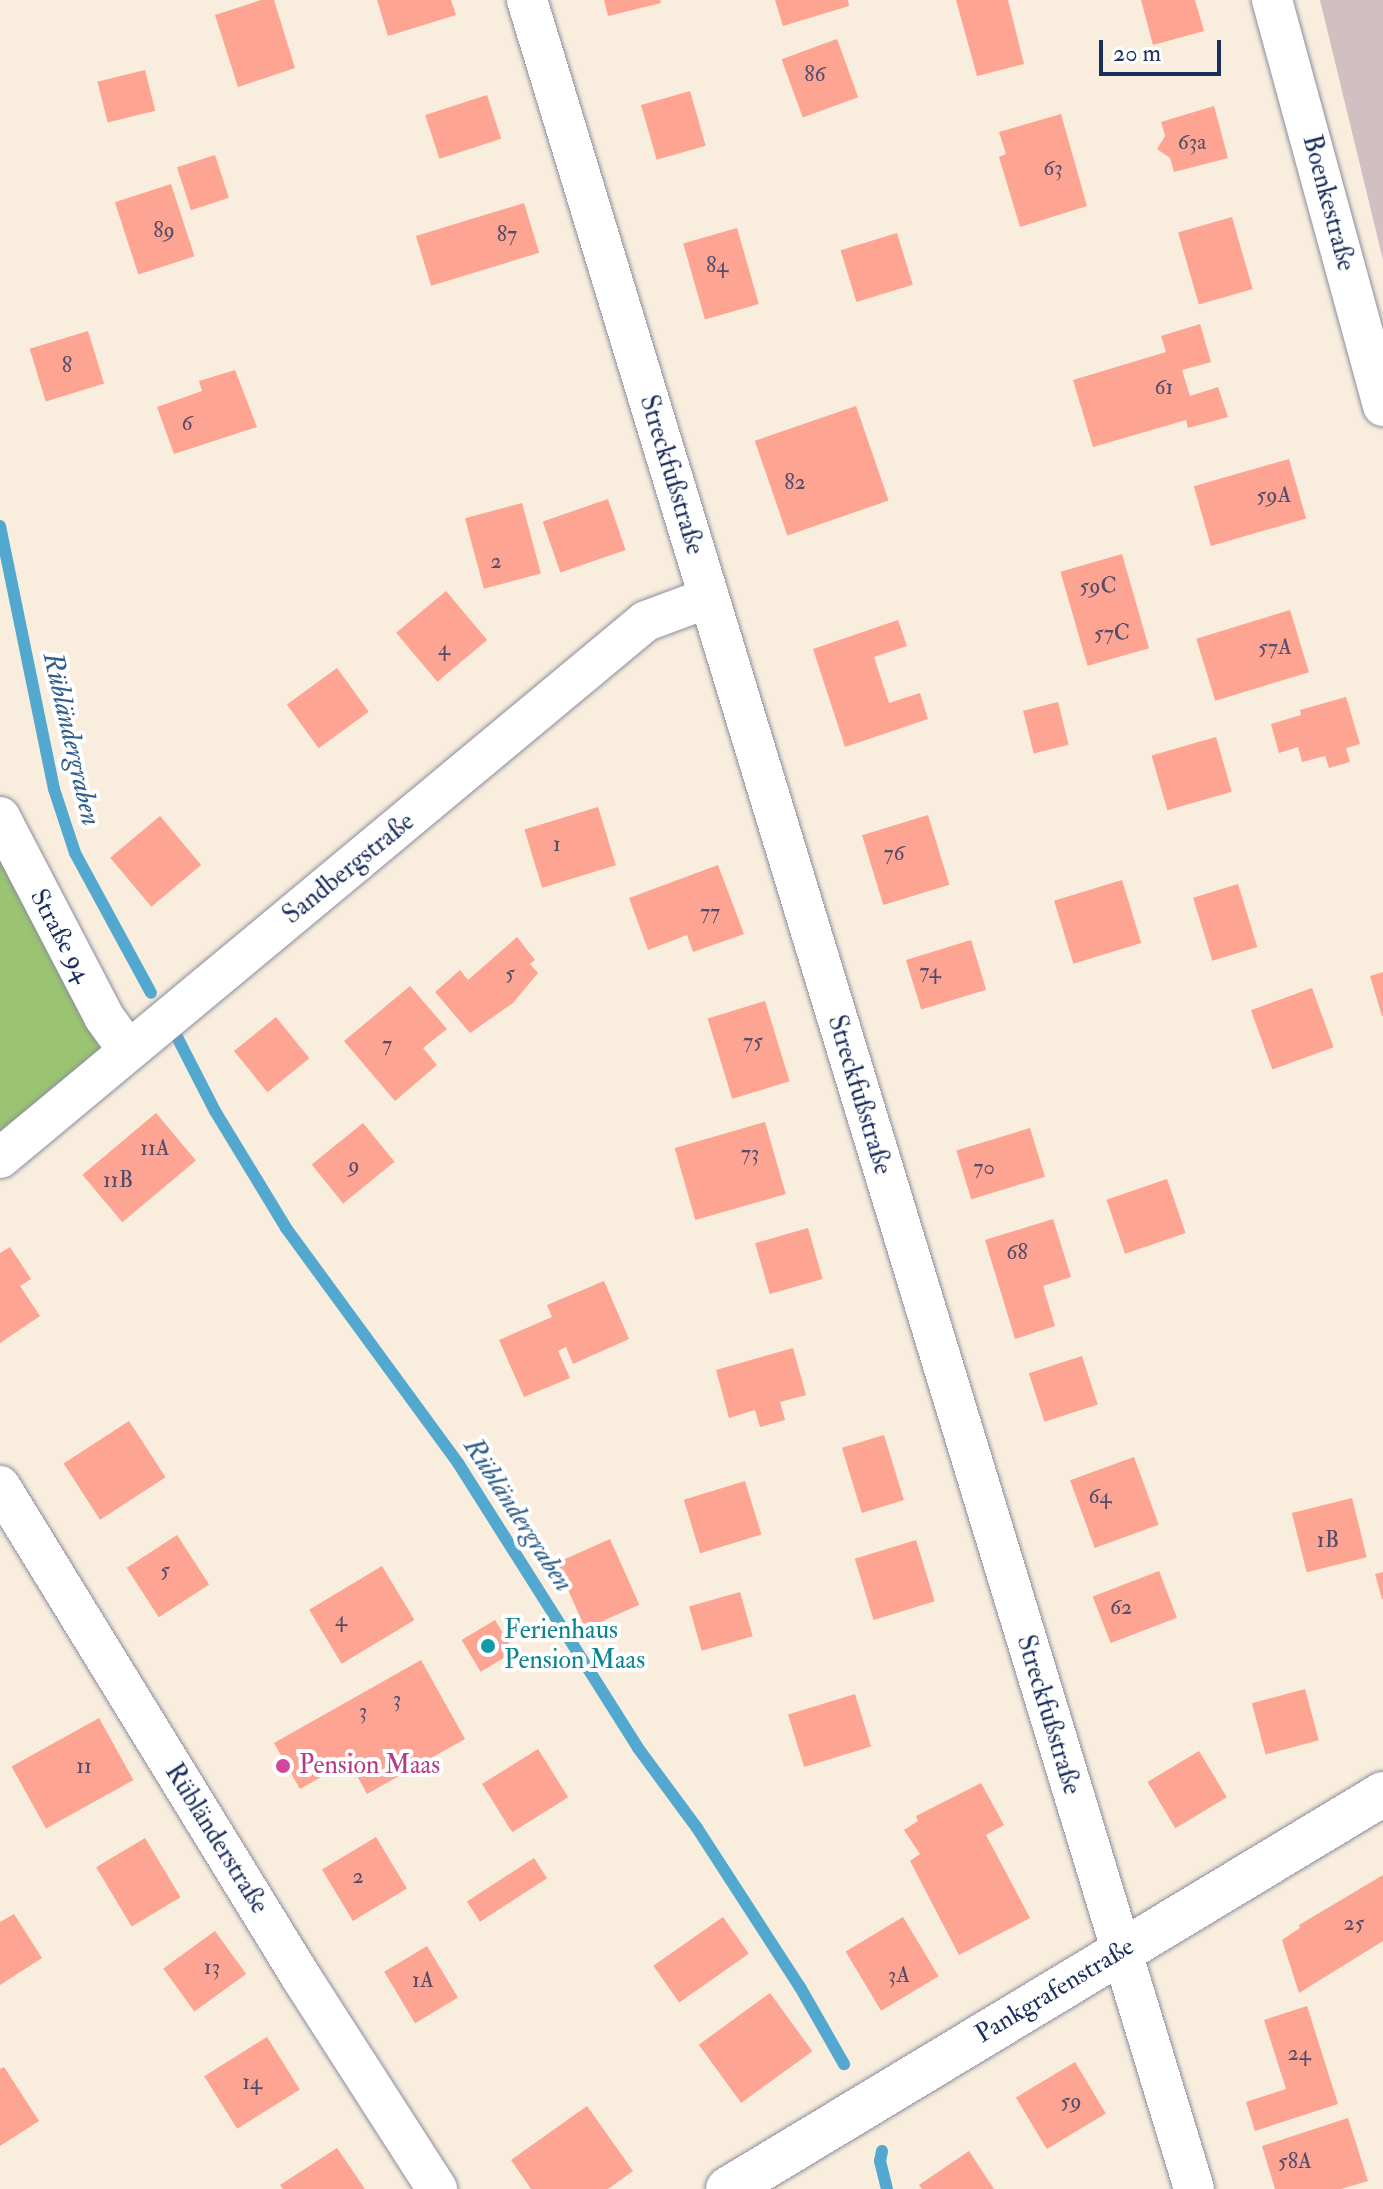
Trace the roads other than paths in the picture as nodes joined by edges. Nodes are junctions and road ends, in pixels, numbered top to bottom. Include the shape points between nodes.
1 (527, 0) edge
2 (1272, 0) edge
3 (1383, 406) edge
4 (708, 598) junction
5 (0, 817) edge
6 (128, 1050) junction
7 (0, 1158) edge
8 (0, 1486) edge
9 (1383, 1794) edge
10 (1121, 1951) junction
11 (437, 2189) edge
12 (728, 2189) edge
13 (1194, 2189) edge

1 - 4 street, Streckfußstraße
2 - 3 street, Boenkestraße
4 - 6 street, Sandbergstraße via 646,621
4 - 10 street, Streckfußstraße
5 - 6 street, Straße 94 via 104,1017
6 - 7 street, Sandbergstraße
8 - 11 street, Rübländerstraße
9 - 10 main road, Pankgrafenstraße
10 - 12 main road, Pankgrafenstraße
10 - 13 street, Streckfußstraße

